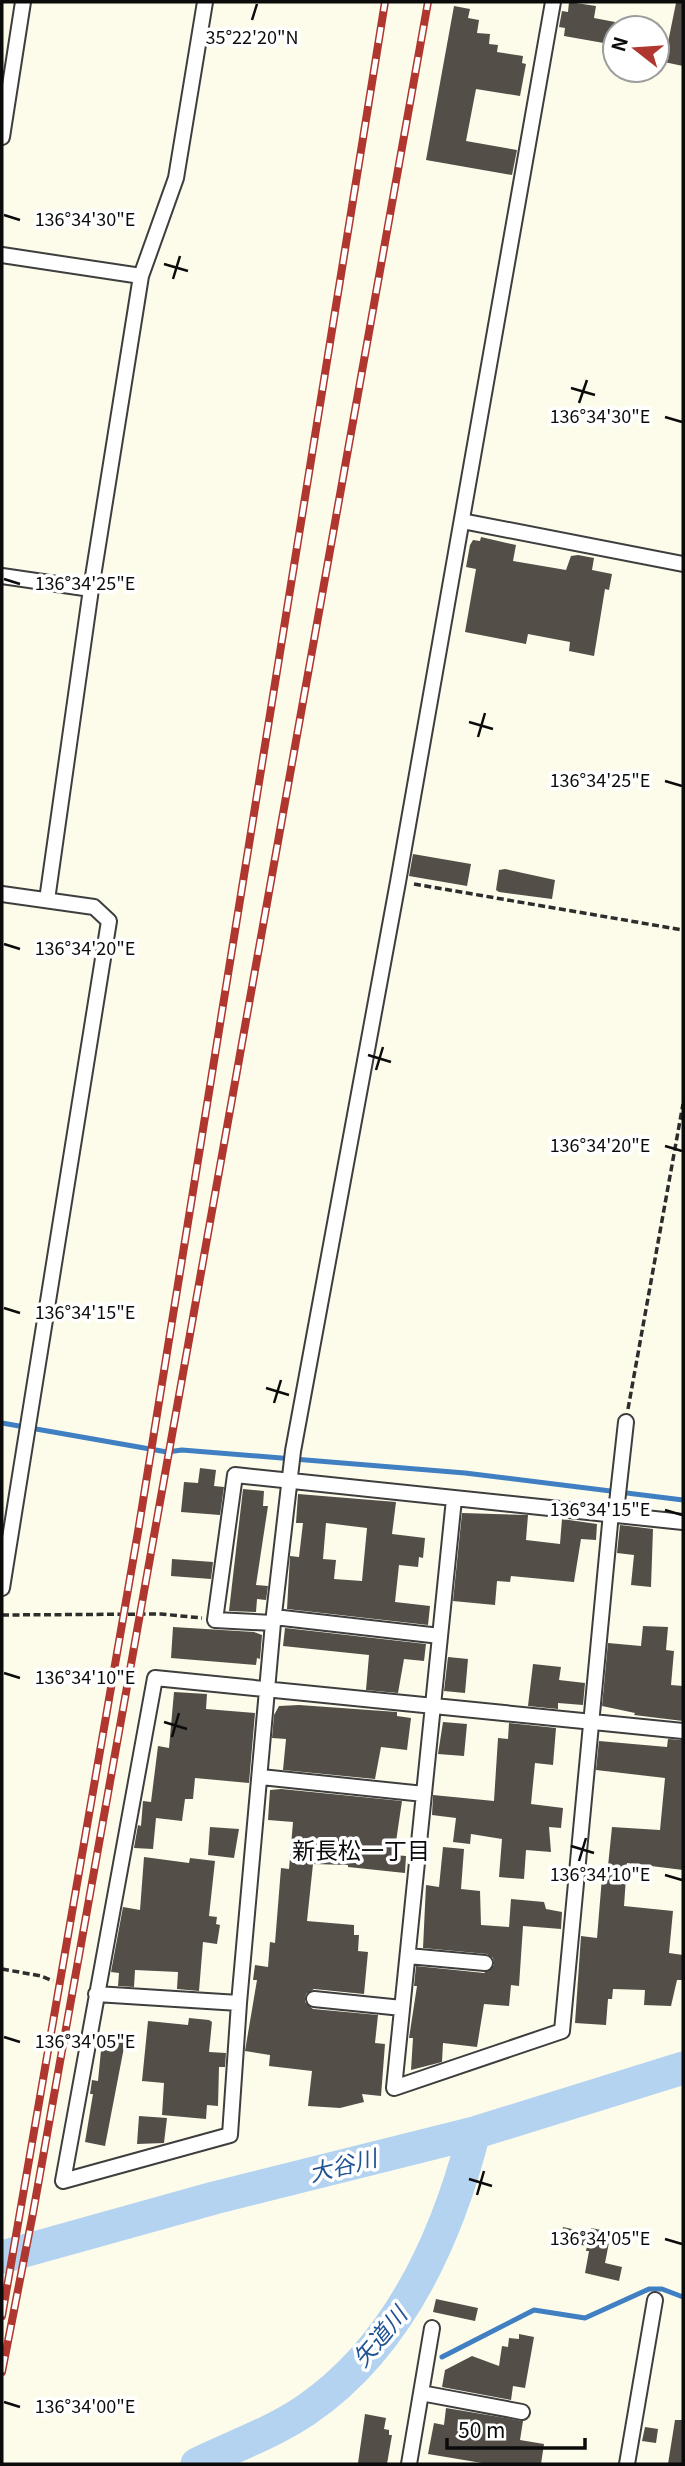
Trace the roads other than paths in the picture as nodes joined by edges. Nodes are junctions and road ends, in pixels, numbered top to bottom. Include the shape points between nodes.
1 (23, 2) edge
2 (205, 2) edge
3 (553, 2) edge
4 (2, 137) edge
5 (2, 255) edge
6 (141, 276) junction
7 (462, 521) junction
8 (683, 564) edge
9 (2, 576) edge
10 (91, 589) junction
11 (2, 894) edge
12 (47, 900) junction
13 (626, 1422) road end
14 (291, 1477) junction
15 (454, 1499) junction
16 (614, 1508) junction
17 (683, 1521) edge
18 (2, 1588) edge
19 (273, 1620) junction
20 (440, 1636) junction
21 (270, 1688) junction
22 (432, 1707) junction
23 (590, 1720) junction
24 (683, 1731) edge
25 (261, 1777) junction
26 (424, 1794) junction
27 (408, 1955) junction
28 (485, 1964) dead end
29 (96, 1994) junction
30 (314, 1999) dead end
31 (239, 2003) junction
32 (402, 2008) junction
33 (655, 2300) dead end
34 (432, 2328) dead end
35 (421, 2393) junction
36 (522, 2412) dead end
37 (409, 2464) edge
38 (627, 2464) edge

1 - 4 street
2 - 6 street via 176,178
3 - 7 street
5 - 6 street
6 - 10 street
7 - 8 street
7 - 14 street
9 - 10 street
10 - 12 street
11 - 12 street
12 - 18 street via 94,907 108,921
13 - 16 street
14 - 15 street
14 - 19 street
14 - 19 street via 234,1475 215,1620
15 - 16 street
15 - 20 street
16 - 17 street
16 - 23 street
19 - 20 street
19 - 21 street
20 - 22 street
21 - 22 street
21 - 25 street
21 - 29 street via 155,1678
22 - 23 street
22 - 26 street
23 - 24 street
23 - 32 street via 562,2031 394,2088
25 - 26 street
25 - 31 street
26 - 27 street
27 - 28 street
27 - 32 street
29 - 31 street
29 - 31 street via 63,2181 230,2135
30 - 32 street
33 - 38 street
34 - 35 street
35 - 36 street
35 - 37 street

